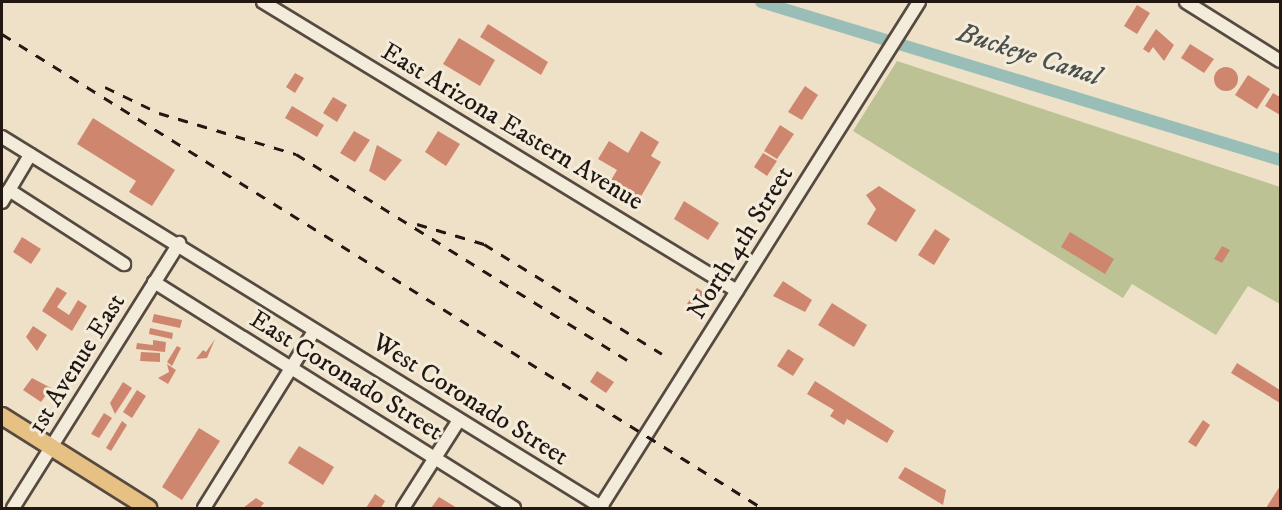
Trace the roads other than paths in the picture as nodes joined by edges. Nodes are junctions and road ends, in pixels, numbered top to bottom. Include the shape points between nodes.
1 (263, 2) edge
2 (919, 2) edge
3 (1187, 2) edge
4 (1281, 62) edge
5 (2, 137) edge
6 (30, 155) junction
7 (9, 190) junction
8 (2, 202) edge
9 (179, 243) junction
10 (124, 264) dead end
11 (154, 282) junction
12 (737, 291) junction
13 (314, 331) junction
14 (289, 368) junction
15 (2, 416) edge
16 (459, 420) junction
17 (52, 447) junction
18 (435, 458) junction
19 (13, 508) edge
20 (148, 508) edge
21 (204, 508) edge
22 (403, 508) edge
23 (514, 508) edge
24 (601, 508) edge

1 - 12 street, East Arizona Eastern Avenue
2 - 12 street, North 4th Street
3 - 4 street
5 - 6 street, East Coronado Street
6 - 7 street
6 - 9 street, East Coronado Street
7 - 8 street
7 - 10 street
9 - 11 street, 1st Avenue East
9 - 13 street, East Coronado Street
11 - 14 street, East Coronado Street
11 - 17 street, 1st Avenue East
12 - 24 street, North 4th Street
13 - 14 street
13 - 16 street, West Coronado Street
14 - 18 street, East Coronado Street
14 - 21 street
15 - 17 main road
16 - 18 street
16 - 24 street, West Coronado Street
17 - 19 street, 1st Avenue East
17 - 20 main road
18 - 22 street
18 - 23 street, East Coronado Street

